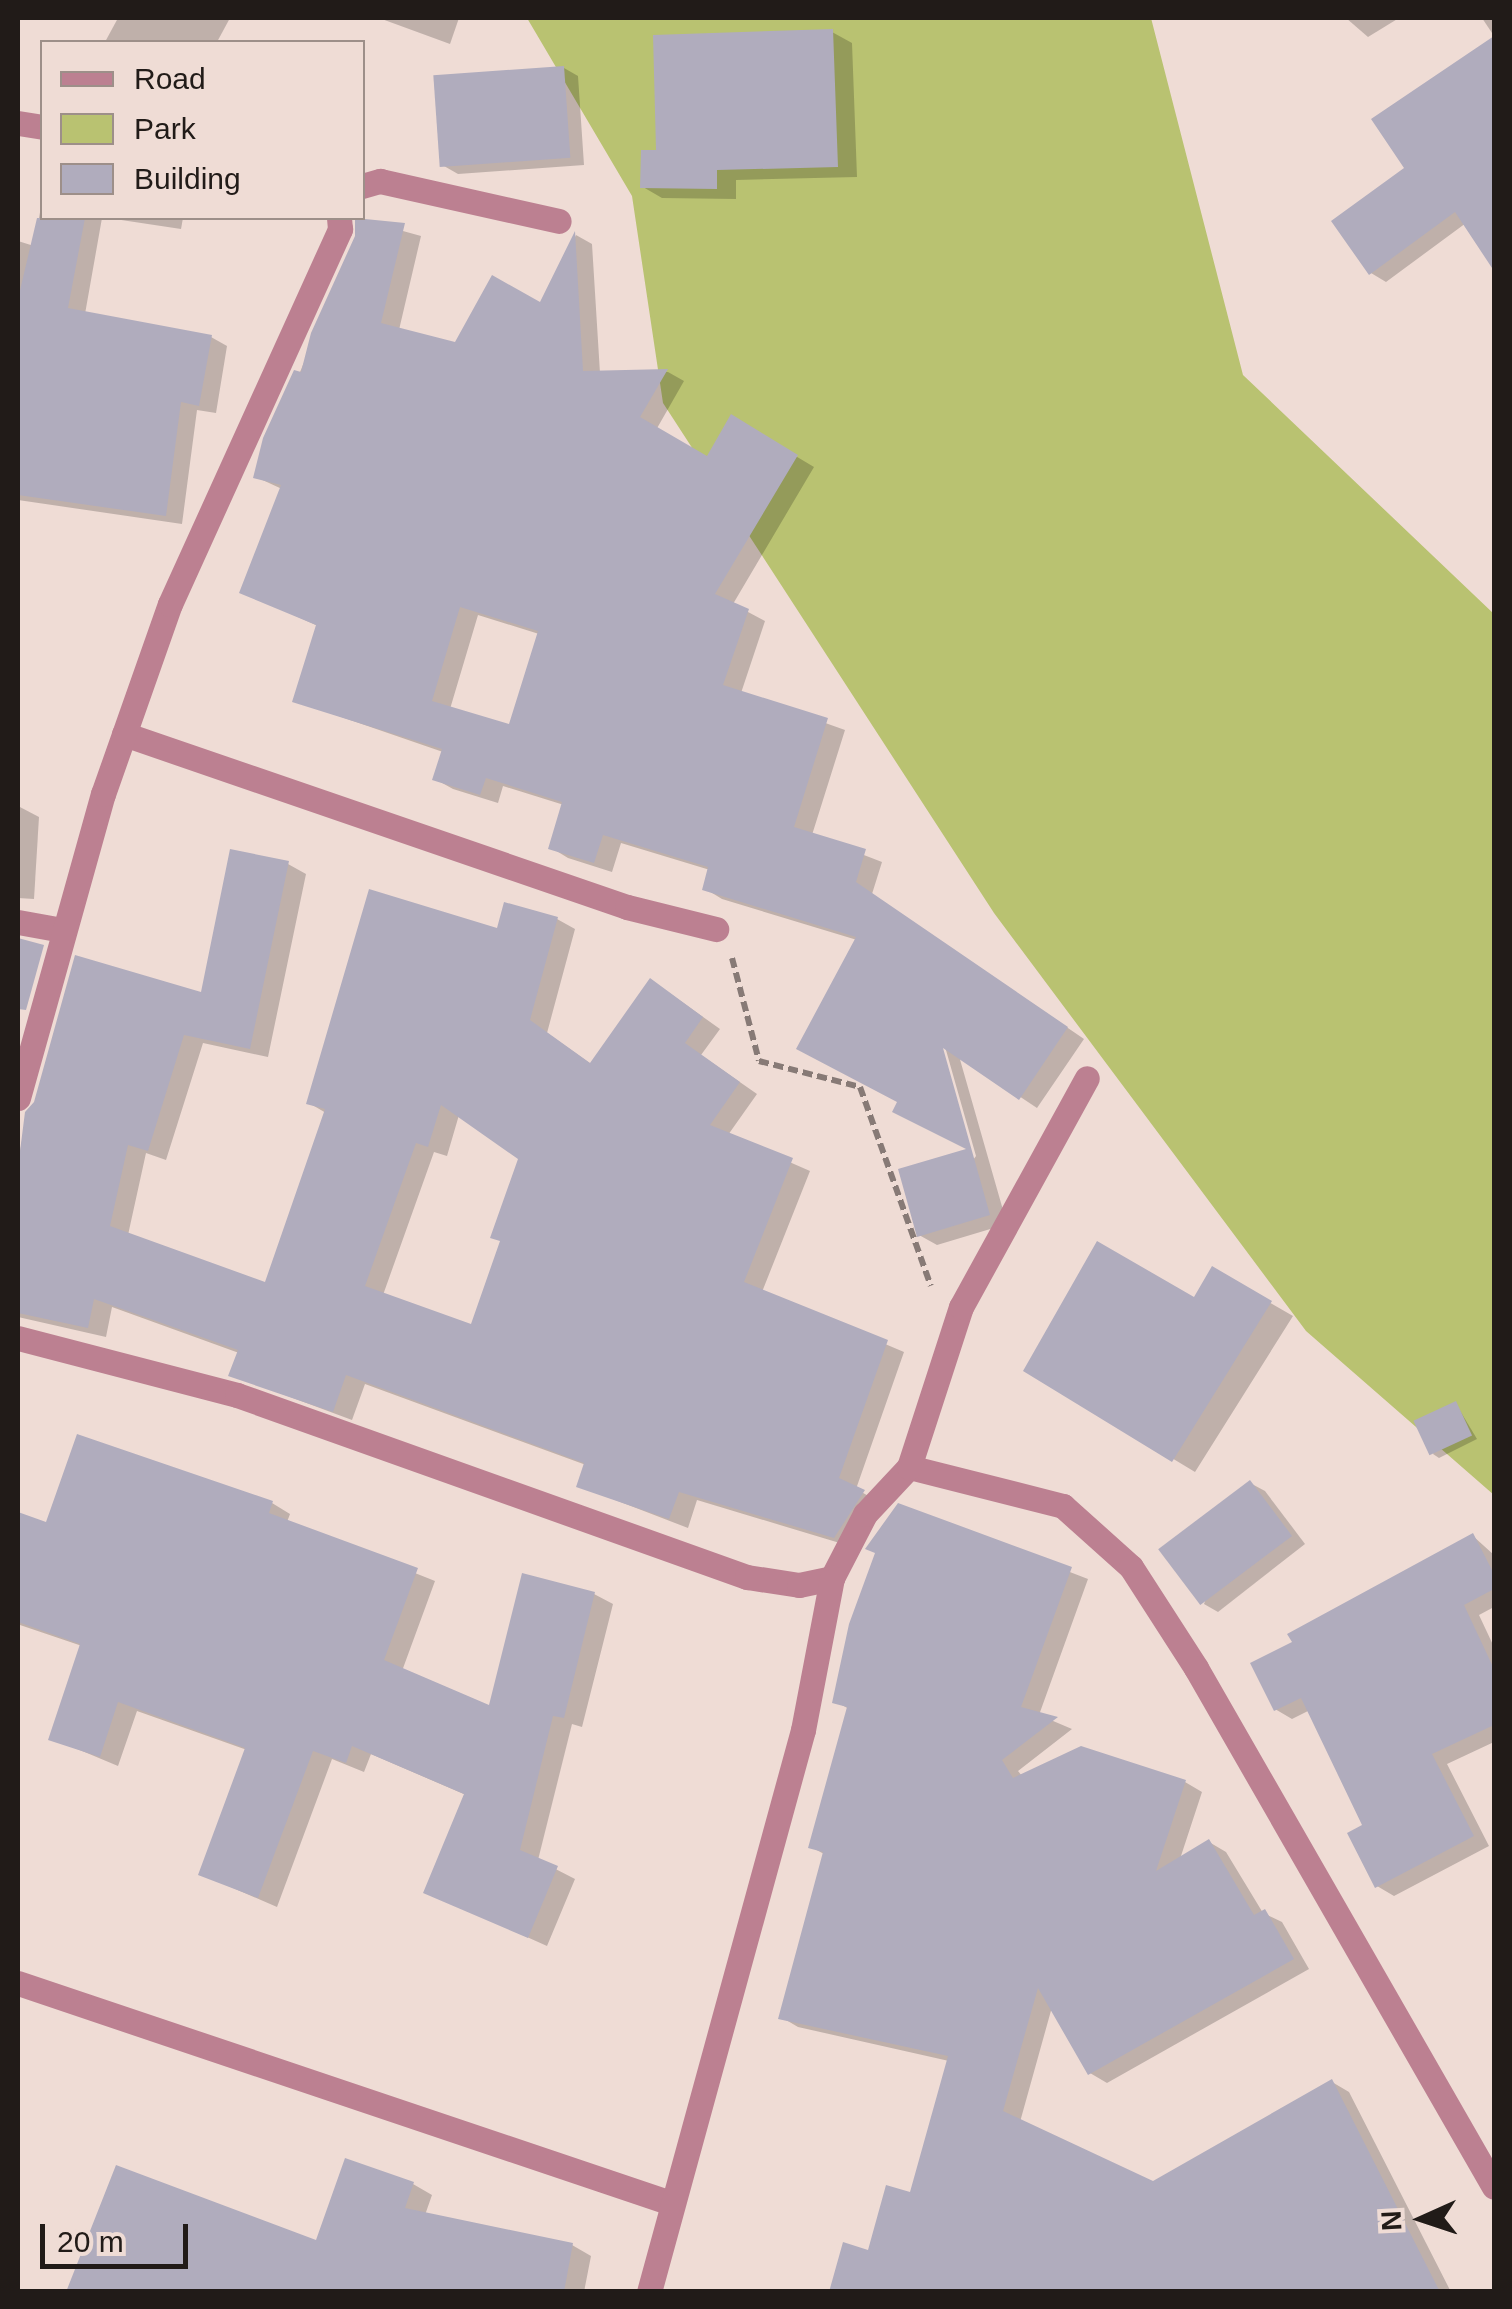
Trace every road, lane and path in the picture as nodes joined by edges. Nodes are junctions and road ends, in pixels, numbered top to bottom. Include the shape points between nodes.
1 (365, 185) edge
2 (338, 220) edge
3 (559, 221) dead end
4 (124, 734) junction
5 (18, 922) edge
6 (716, 929) joint
7 (62, 930) junction
8 (1087, 1078) dead end
9 (18, 1098) edge
10 (961, 1307) junction
11 (18, 1338) edge
12 (909, 1468) junction
13 (832, 1578) junction
14 (18, 1983) edge
15 (1494, 2187) edge
16 (671, 2202) junction
17 (649, 2292) edge

1 - 3 street via 380,181
2 - 4 street via 170,604
4 - 6 street via 626,908
4 - 7 street
5 - 7 street
6 - 10 path via 740,971 758,1060 860,1087 928,1280 940,1303
7 - 9 street
8 - 10 street
10 - 12 street
11 - 13 street via 237,1395 747,1577 799,1585
12 - 13 street via 865,1514
12 - 15 street via 1063,1506 1131,1567
13 - 16 street via 803,1730
14 - 16 street
16 - 17 street

